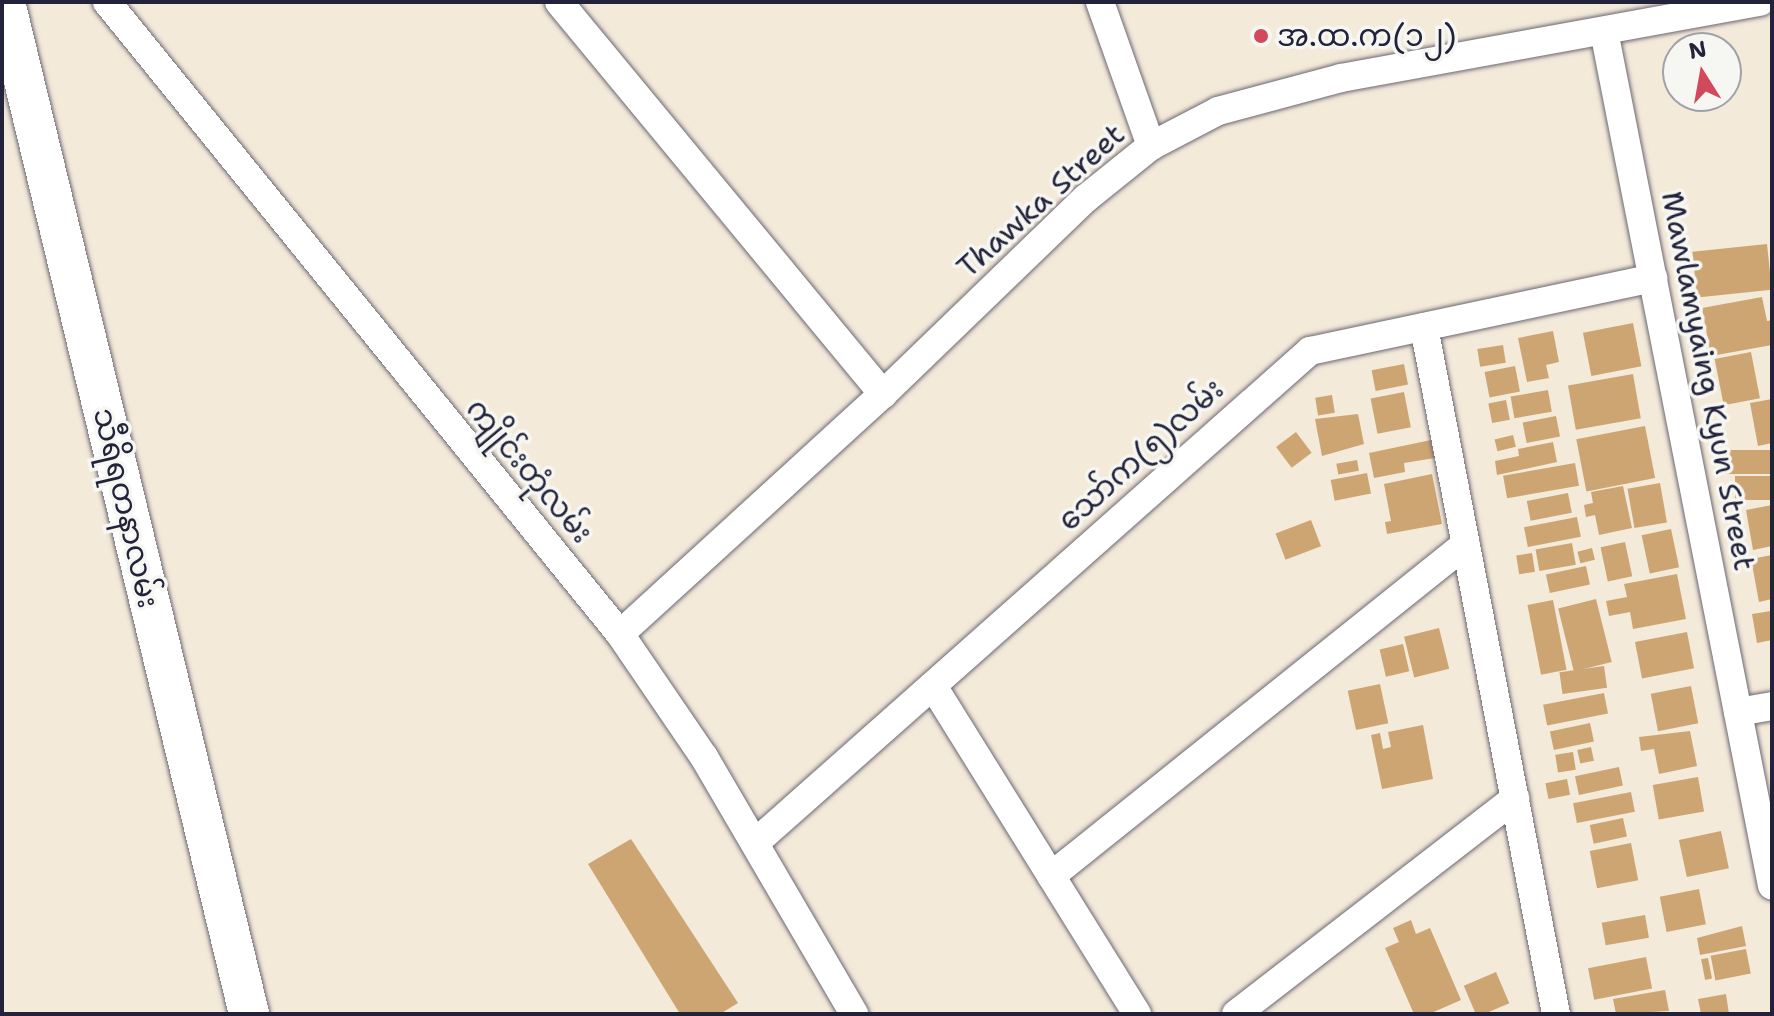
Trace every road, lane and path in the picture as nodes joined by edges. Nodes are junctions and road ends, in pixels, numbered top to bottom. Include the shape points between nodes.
1 (5, 2) edge
2 (107, 2) edge
3 (559, 2) edge
4 (1100, 2) edge
5 (1760, 2) edge
6 (1604, 31) junction
7 (1151, 146) junction
8 (1653, 278) junction
9 (1424, 327) junction
10 (883, 394) junction
11 (1466, 544) junction
12 (620, 634) junction
13 (933, 686) junction
14 (1772, 706) edge
15 (1738, 712) junction
16 (1515, 798) junction
17 (755, 843) junction
18 (1051, 876) junction
19 (1772, 886) edge
20 (249, 1014) edge
21 (854, 1014) edge
22 (1137, 1014) edge
23 (1236, 1014) edge
24 (1556, 1014) edge

1 - 20 main road, သီရိရတနာလမ်း
2 - 12 street, ကျိုင်းတုံလမ်း
3 - 10 street
4 - 7 street
5 - 6 street, Thawka Street
6 - 7 street, Thawka Street via 1341,78 1218,111
6 - 8 street, Mawlamyaing Kyun Street
7 - 10 street, Thawka Street via 1085,199
8 - 9 street, သော်က(၅)လမ်း
8 - 15 street, Mawlamyaing Kyun Street
9 - 11 street
9 - 13 street, သော်က(၅)လမ်း via 1310,351
10 - 12 street, Thawka Street
11 - 16 street
11 - 18 street
12 - 17 street, ကျိုင်းတုံလမ်း
13 - 17 street, သော်က(၅)လမ်း
13 - 18 street
14 - 15 street
15 - 19 street, Mawlamyaing Kyun Street
16 - 23 street
16 - 24 street
17 - 21 street, ကျိုင်းတုံလမ်း
18 - 22 street

